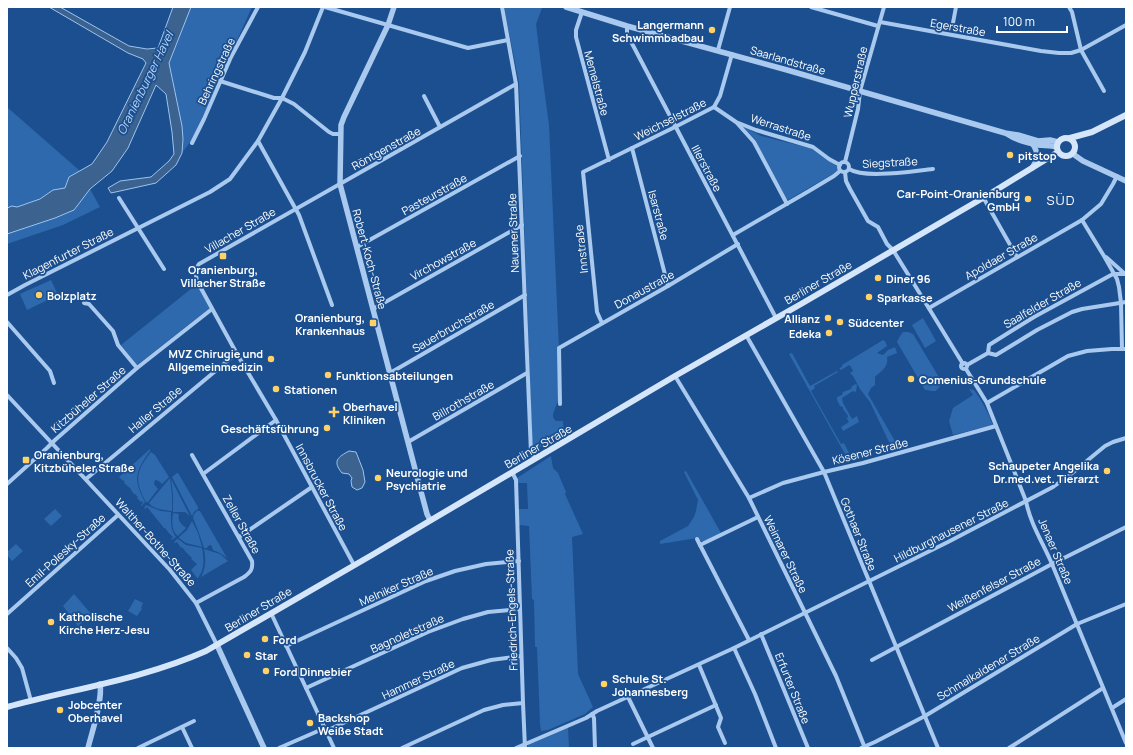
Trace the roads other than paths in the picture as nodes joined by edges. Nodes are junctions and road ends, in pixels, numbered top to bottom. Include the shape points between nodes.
1 (258, 7) edge
2 (324, 7) edge
3 (394, 7) edge
4 (502, 7) edge
5 (566, 7) edge
6 (730, 7) edge
7 (811, 7) edge
8 (884, 7) edge
9 (956, 7) edge
10 (1069, 7) edge
11 (582, 12) junction
12 (879, 24) junction
13 (388, 25) junction
14 (1126, 25) edge
15 (627, 26) junction
16 (952, 28) dead end
17 (508, 40) junction
18 (718, 50) junction
19 (1081, 50) junction
20 (732, 54) junction
21 (220, 81) junction
22 (516, 84) junction
23 (1104, 90) dead end
24 (860, 91) junction
25 (424, 96) dead end
26 (282, 98) junction
27 (714, 107) junction
28 (1126, 115) edge
29 (736, 122) junction
30 (440, 127) junction
31 (675, 128) junction
32 (1092, 132) junction
33 (1005, 133) junction
34 (340, 134) junction
35 (1070, 138) junction
36 (258, 141) junction
37 (192, 143) dead end
38 (1032, 143) junction
39 (1076, 144) junction
40 (1058, 147) junction
41 (632, 148) junction
42 (1073, 154) junction
43 (520, 156) junction
44 (609, 160) junction
45 (845, 162) junction
46 (840, 165) junction
47 (933, 169) dead end
48 (1031, 169) junction
49 (845, 171) junction
50 (583, 172) joint
51 (1116, 176) junction
52 (1126, 181) edge
53 (340, 184) junction
54 (119, 198) dead end
55 (983, 198) junction
56 (787, 204) junction
57 (296, 209) junction
58 (1082, 220) junction
59 (522, 225) junction
60 (138, 228) junction
61 (733, 235) junction
62 (738, 244) junction
63 (357, 247) junction
64 (893, 250) junction
65 (1104, 256) junction
66 (1017, 257) junction
67 (164, 269) dead end
68 (195, 270) joint
69 (1113, 274) junction
70 (1125, 274) edge
71 (668, 286) junction
72 (7, 295) edge
73 (524, 295) junction
74 (1126, 302) edge
75 (84, 303) dead end
76 (1121, 303) junction
77 (332, 305) dead end
78 (929, 308) junction
79 (212, 309) junction
80 (373, 309) junction
81 (776, 318) junction
82 (7, 322) edge
83 (602, 323) junction
84 (746, 335) junction
85 (1124, 349) edge
86 (988, 353) junction
87 (237, 354) junction
88 (965, 366) junction
89 (137, 368) junction
90 (390, 372) junction
91 (527, 373) junction
92 (675, 376) junction
93 (54, 382) dead end
94 (7, 395) edge
95 (987, 403) junction
96 (560, 404) dead end
97 (276, 420) junction
98 (996, 426) junction
99 (1126, 438) edge
100 (408, 442) junction
101 (52, 443) junction
102 (192, 454) dead end
103 (534, 459) junction
104 (512, 472) junction
105 (824, 472) junction
106 (203, 474) junction
107 (86, 479) junction
108 (7, 484) edge
109 (312, 487) junction
110 (749, 498) junction
111 (1026, 501) junction
112 (118, 515) junction
113 (758, 517) junction
114 (430, 520) junction
115 (1126, 527) edge
116 (239, 537) junction
117 (697, 539) dead end
118 (700, 545) junction
119 (519, 561) junction
120 (1052, 564) junction
121 (354, 565) junction
122 (869, 582) junction
123 (196, 603) junction
124 (1126, 604) edge
125 (520, 609) junction
126 (271, 613) junction
127 (7, 614) edge
128 (805, 614) junction
129 (1077, 624) junction
130 (761, 634) junction
131 (749, 640) junction
132 (217, 645) junction
133 (286, 646) junction
134 (896, 646) junction
135 (7, 648) edge
136 (734, 648) junction
137 (521, 656) junction
138 (872, 660) dead end
139 (699, 665) junction
140 (100, 684) junction
141 (306, 688) junction
142 (1104, 688) junction
143 (628, 697) junction
144 (1126, 699) edge
145 (31, 701) junction
146 (523, 703) junction
147 (716, 705) junction
148 (7, 707) edge
149 (1112, 708) junction
150 (592, 714) junction
151 (925, 716) junction
152 (194, 722) dead end
153 (182, 727) junction
154 (325, 729) junction
155 (648, 737) junction
156 (151, 742) junction
157 (724, 743) dead end
158 (1126, 743) edge
159 (633, 744) dead end
160 (525, 746) edge
161 (88, 748) edge
162 (138, 748) edge
163 (149, 748) edge
164 (192, 748) edge
165 (264, 748) edge
166 (279, 748) edge
167 (334, 748) edge
168 (402, 748) edge
169 (516, 748) edge
170 (595, 748) edge
171 (653, 748) edge
172 (776, 748) edge
173 (808, 748) edge
174 (864, 748) edge
175 (938, 748) edge
176 (1010, 748) edge

1 - 21 street, Behringstraße via 230,57
2 - 13 street
2 - 26 street, Klagenfurter Straße
3 - 13 street, Robert-Koch-Straße
4 - 17 street, Nauener Straße
5 - 11 street, Saarlandstraße
6 - 18 street
7 - 12 street, Egerstraße
8 - 12 street, Wupperstraße
9 - 16 street
10 - 19 street
11 - 15 street, Saarlandstraße
11 - 44 street, Memelstraße via 576,37
12 - 19 street, Egerstraße via 1041,51 1072,53
12 - 24 street, Wupperstraße
13 - 17 street via 468,48
13 - 34 street, Robert-Koch-Straße via 344,117
14 - 19 street
15 - 18 street, Saarlandstraße
15 - 31 street, Illerstraße via 627,34
17 - 22 street, Nauener Straße
18 - 20 street, Saarlandstraße
19 - 23 street
20 - 24 street, Saarlandstraße
20 - 27 street, Weichselstraße via 720,96
21 - 26 street via 274,98
21 - 37 street, Behringstraße
22 - 30 street, Röntgenstraße
22 - 43 street, Nauener Straße
24 - 33 street, Saarlandstraße
24 - 45 street, Wupperstraße
25 - 30 street
26 - 34 street via 294,104 329,132
26 - 36 street, Klagenfurter Straße
27 - 29 street, Werrastraße
27 - 31 street, Weichselstraße
28 - 32 main road
29 - 46 street, Werrastraße via 813,147
29 - 56 street, Werrastraße via 754,142
30 - 53 street, Röntgenstraße
31 - 41 street, Weichselstraße
31 - 61 street, Illerstraße
32 - 35 main road
32 - 39 main road
33 - 38 street, Saarlandstraße
33 - 40 street, Saarlandstraße via 1050,140
34 - 53 street, Robert-Koch-Straße
35 - 39 main road
35 - 40 main road via 1065,138
36 - 57 street
36 - 60 street, Klagenfurter Straße via 230,179 210,192
38 - 40 street, Saarlandstraße
38 - 48 street via 1036,149 1037,159
39 - 42 main road
40 - 42 main road via 1060,154
40 - 48 main road, Berliner Straße
41 - 44 street, Weichselstraße
41 - 71 street, Isarstraße
42 - 51 street
43 - 59 street, Nauener Straße
43 - 63 street, Pasteurstraße
44 - 50 street, Weichselstraße
45 - 46 street
45 - 49 street via 848,164
46 - 49 street via 839,168
47 - 49 street, Siegstraße via 865,174
48 - 55 main road, Berliner Straße
49 - 56 street
49 - 64 street via 846,181 868,221 878,227
50 - 83 street, Innstraße via 597,312
51 - 52 street
51 - 58 street, Apoldaer Straße via 1101,204
53 - 57 street, Villacher Straße
53 - 63 street, Robert-Koch-Straße
54 - 60 street
55 - 64 main road, Berliner Straße
55 - 66 street
56 - 61 street
57 - 68 street, Villacher Straße via 198,264
57 - 77 street
58 - 65 street
58 - 66 street, Apoldaer Straße
59 - 73 street, Nauener Straße
59 - 80 street, Virchowstraße
60 - 67 street
60 - 72 street, Klagenfurter Straße
61 - 62 street, Illerstraße
62 - 71 street, Donaustraße
62 - 81 street, Illerstraße
63 - 80 street, Robert-Koch-Straße
64 - 78 street, Jenaer Straße
64 - 81 main road, Berliner Straße
65 - 69 street
65 - 70 street
66 - 78 street, Apoldaer Straße
68 - 79 street, Innsbrucker Straße via 197,281
69 - 70 street, Saalfelder Straße
69 - 76 street via 1117,279
69 - 86 street, Saalfelder Straße via 989,345
71 - 83 street, Donaustraße
73 - 90 street, Sauerbruchstraße
73 - 91 street, Nauener Straße
74 - 76 street, Saalfelder Straße
75 - 89 street, Kitzbüheler Straße via 89,304 113,331 118,345
76 - 85 street
76 - 86 street, Saalfelder Straße via 1072,312 996,355
78 - 88 street, Jenaer Straße
79 - 87 street, Innsbrucker Straße
79 - 89 street, Kitzbüheler Straße
80 - 90 street, Robert-Koch-Straße
81 - 84 main road, Berliner Straße
82 - 93 street via 50,371
83 - 96 street, Donaustraße via 559,348
84 - 92 main road, Berliner Straße
84 - 105 street, Gothaer Straße
85 - 95 street via 1087,351 1068,356
86 - 88 street, Saalfelder Straße
87 - 97 street, Innsbrucker Straße
87 - 107 street, Haller Straße
88 - 95 street, Jenaer Straße
89 - 101 street, Kitzbüheler Straße
90 - 100 street, Robert-Koch-Straße
91 - 100 street, Billrothstraße
91 - 103 street, Nauener Straße via 531,453
92 - 103 main road, Berliner Straße
92 - 110 street, Weimarer Straße
94 - 101 street, Walther-Bothe-Straße
95 - 98 street, Jenaer Straße
97 - 106 street
97 - 109 street, Innsbrucker Straße
98 - 105 street, Kösener Straße
98 - 111 street, Jenaer Straße
99 - 111 street, Hildburghausener Straße via 1105,446 1053,487
100 - 114 street, Robert-Koch-Straße
101 - 107 street, Walther-Bothe-Straße
101 - 108 street, Kitzbüheler Straße
102 - 106 street, Zeller Straße
103 - 104 main road, Berliner Straße
104 - 114 main road, Berliner Straße
104 - 119 street, Friedrich-Engels-Straße via 516,480
105 - 110 street, Kösener Straße via 783,483
105 - 122 street, Gothaer Straße
106 - 116 street, Zeller Straße
107 - 112 street, Walther-Bothe-Straße
109 - 116 street
109 - 121 street, Innsbrucker Straße
110 - 113 street, Weimarer Straße
111 - 120 street, Jenaer Straße
111 - 122 street, Hildburghausener Straße
112 - 123 street, Walther-Bothe-Straße via 170,570
112 - 127 street, Emil-Polesky-Straße
113 - 118 street
113 - 128 street, Weimarer Straße
114 - 121 main road, Berliner Straße
115 - 120 street, Weißenfelser Straße
116 - 123 street, Zeller Straße via 253,568 244,577
117 - 118 street
118 - 131 street
119 - 125 street, Friedrich-Engels-Straße
119 - 133 street, Melniker Straße via 486,564 426,581
120 - 129 street, Jenaer Straße
120 - 134 street, Weißenfelser Straße
121 - 126 main road, Berliner Straße
122 - 128 street, Hildburghausener Straße
122 - 134 street, Gothaer Straße
123 - 132 street, Walther-Bothe-Straße
124 - 129 street, Schmalkaldener Straße
125 - 137 street, Friedrich-Engels-Straße
125 - 141 street, Bagnoletstraße via 488,612 463,619 428,632
126 - 132 main road, Berliner Straße
126 - 133 street
128 - 130 street, Hildburghausener Straße
128 - 174 street, Weimarer Straße via 836,676
129 - 142 street, Jenaer Straße
129 - 151 street, Schmalkaldener Straße
130 - 131 street, Hildburghausener Straße
130 - 173 street, Erfurter Straße
131 - 136 street, Hildburghausener Straße
132 - 140 main road, Berliner Straße via 175,664
132 - 165 street, Walther-Bothe-Straße
133 - 141 street
134 - 138 street, Weißenfelser Straße
134 - 151 street, Gothaer Straße
135 - 145 street via 24,672
136 - 139 street, Hildburghausener Straße
136 - 172 street
137 - 146 street, Friedrich-Engels-Straße
137 - 154 street, Hammer Straße via 491,660 462,668
139 - 143 street, Hildburghausener Straße
139 - 147 street
140 - 145 main road, Berliner Straße
140 - 161 street via 99,703
141 - 154 street
142 - 149 street, Jenaer Straße
142 - 176 street
143 - 150 street, Hildburghausener Straße
143 - 155 street
144 - 149 street
145 - 148 main road, Berliner Straße
146 - 160 street, Friedrich-Engels-Straße
146 - 168 street via 484,710
147 - 155 street
147 - 157 street via 721,718 718,726
149 - 158 street, Jenaer Straße
150 - 160 street, Hildburghausener Straße
150 - 170 street
151 - 174 street, Schmalkaldener Straße
151 - 175 street, Gothaer Straße
152 - 153 street
153 - 156 street
153 - 164 street
154 - 166 street, Hammer Straße
154 - 167 street
155 - 159 street
155 - 171 street
156 - 162 street
156 - 163 street
160 - 169 street, Hildburghausener Straße

